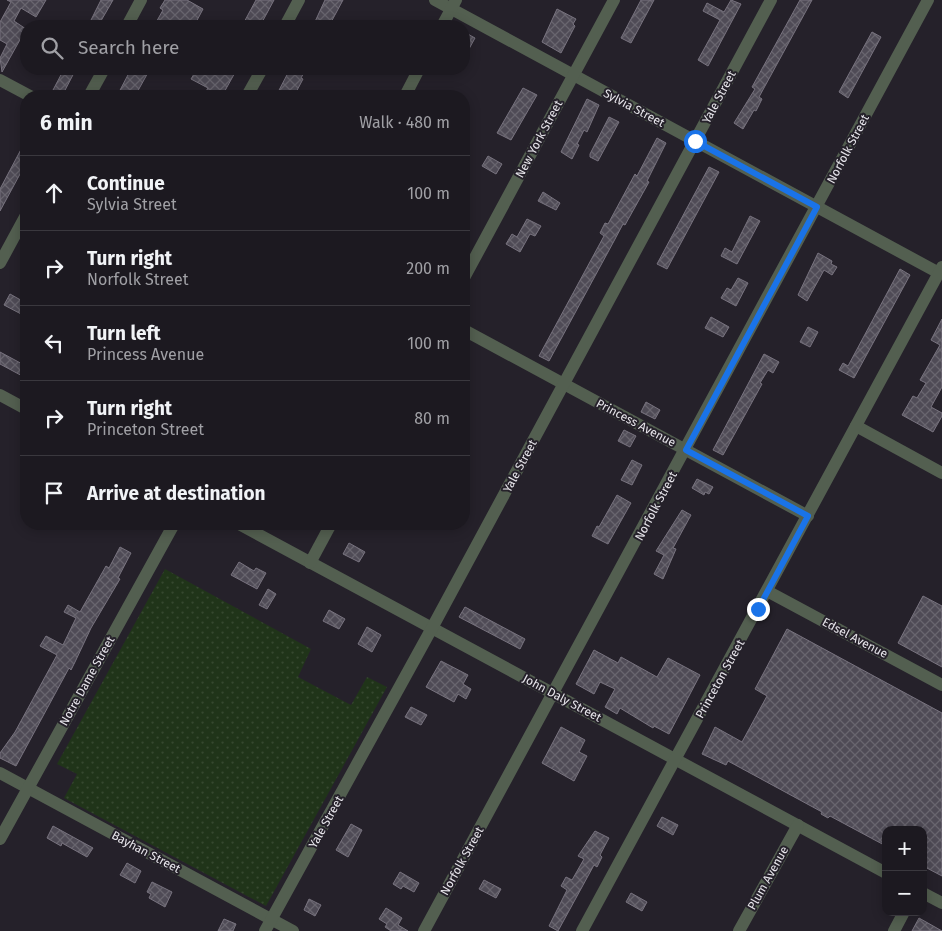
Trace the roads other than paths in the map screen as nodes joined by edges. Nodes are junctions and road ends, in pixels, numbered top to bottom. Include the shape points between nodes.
1 (141, 0) edge
2 (299, 0) edge
3 (435, 0) edge
4 (614, 0) edge
5 (771, 0) edge
6 (928, 0) edge
7 (454, 4) edge
8 (130, 20) edge
9 (288, 20) edge
10 (445, 20) edge
11 (101, 75) edge
12 (259, 75) edge
13 (416, 75) edge
14 (573, 75) junction
15 (0, 80) edge
16 (92, 90) edge
17 (250, 90) edge
18 (408, 90) edge
19 (20, 91) edge
20 (695, 141) junction
21 (817, 207) junction
22 (20, 225) edge
23 (0, 263) edge
24 (470, 267) edge
25 (940, 270) edge
26 (470, 333) edge
27 (564, 384) junction
28 (0, 395) edge
29 (20, 406) edge
30 (856, 426) junction
31 (686, 450) junction
32 (942, 473) edge
33 (808, 516) junction
34 (171, 530) edge
35 (250, 530) edge
36 (328, 530) edge
37 (310, 563) junction
38 (767, 591) junction
39 (432, 628) junction
40 (942, 685) edge
41 (554, 694) junction
42 (676, 760) junction
43 (0, 773) edge
44 (28, 788) junction
45 (798, 825) junction
46 (0, 839) edge
47 (884, 871) edge
48 (927, 895) edge
49 (942, 903) edge
50 (902, 916) edge
51 (272, 920) junction
52 (265, 931) edge
53 (293, 931) edge
54 (424, 931) edge
55 (582, 931) edge
56 (739, 931) edge
57 (894, 931) edge

1 - 8 street
2 - 9 street
3 - 7 street, Sylvia Street
4 - 14 street, New York Street
5 - 20 street, Yale Street
6 - 21 street, Norfolk Street
7 - 10 street
7 - 14 street, Sylvia Street
11 - 16 street
12 - 17 street
13 - 18 street
14 - 20 street, Sylvia Street
14 - 24 street, New York Street
15 - 19 street
20 - 21 street, Sylvia Street
20 - 27 street, Yale Street
21 - 25 street, Sylvia Street
21 - 31 street, Norfolk Street
22 - 23 street
25 - 30 street, Princeton Street
26 - 27 street, Princess Avenue
27 - 31 street, Princess Avenue
27 - 39 street, Yale Street
28 - 29 street
30 - 32 street
30 - 33 street, Princeton Street
31 - 33 street, Princess Avenue
31 - 41 street, Norfolk Street
33 - 38 street, Princeton Street
34 - 44 street, Notre Dame Street
35 - 37 street, John Daly Street
36 - 37 street
37 - 39 street, John Daly Street
38 - 40 street, Edsel Avenue
38 - 42 street, Princeton Street
39 - 41 street, John Daly Street
39 - 51 street, Yale Street
41 - 42 street, John Daly Street
41 - 54 street, Norfolk Street
42 - 45 street, John Daly Street
42 - 55 street, Princeton Street
43 - 44 street, Bayhan Street
44 - 46 street, Notre Dame Street
44 - 51 street, Bayhan Street
45 - 47 street, John Daly Street
45 - 56 street, Plum Avenue
48 - 49 street
50 - 57 street
51 - 52 street, Yale Street
51 - 53 street, Bayhan Street

